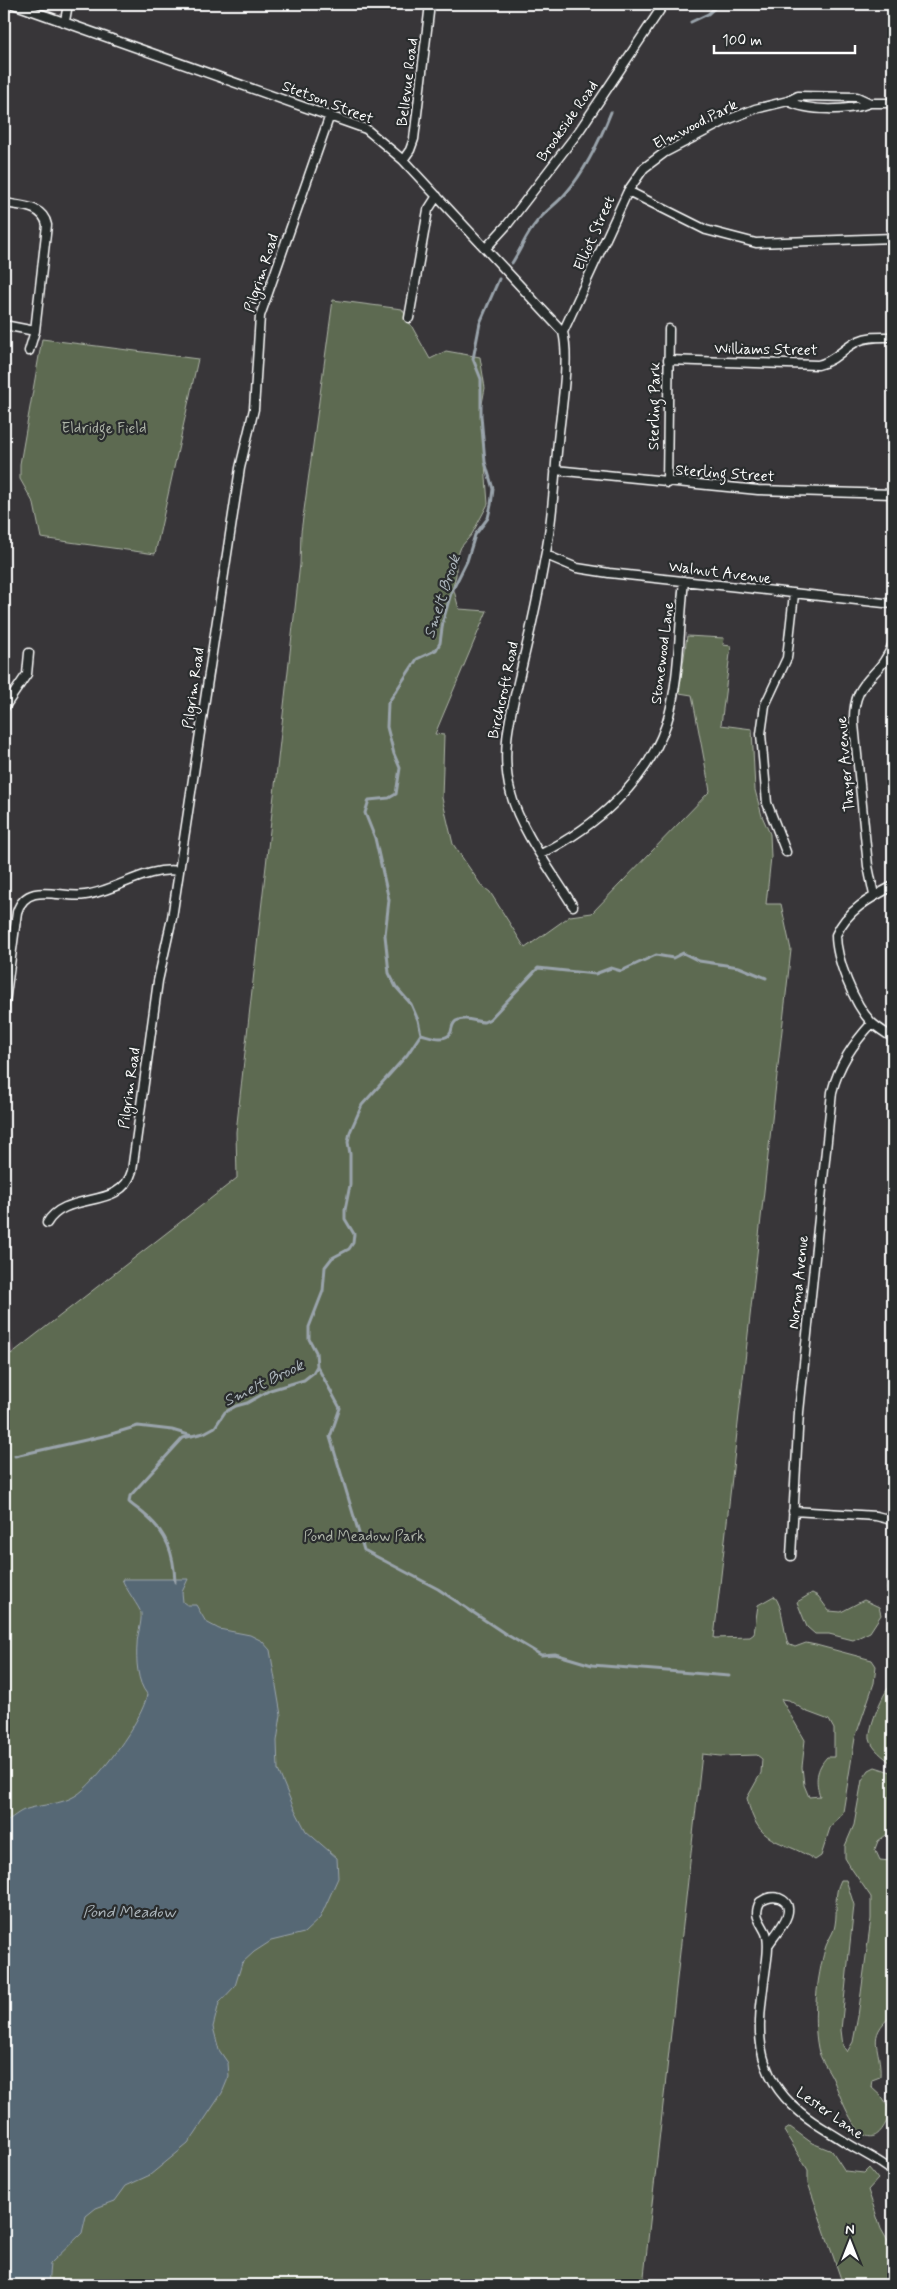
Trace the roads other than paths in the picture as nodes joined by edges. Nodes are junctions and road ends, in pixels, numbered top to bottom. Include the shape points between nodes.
1 (7, 4) edge
2 (13, 4) edge
3 (68, 4) edge
4 (430, 4) edge
5 (664, 4) edge
6 (4, 13) edge
7 (65, 21) junction
8 (788, 102) junction
9 (870, 103) junction
10 (893, 103) edge
11 (330, 115) junction
12 (403, 160) junction
13 (628, 192) junction
14 (437, 196) junction
15 (4, 203) edge
16 (893, 238) edge
17 (486, 248) junction
18 (408, 318) dead end
19 (4, 325) edge
20 (669, 329) dead end
21 (36, 331) junction
22 (563, 332) junction
23 (893, 337) edge
24 (29, 351) dead end
25 (668, 360) junction
26 (555, 470) junction
27 (667, 482) junction
28 (893, 494) edge
29 (546, 555) junction
30 (684, 581) junction
31 (794, 594) junction
32 (893, 604) edge
33 (893, 643) edge
34 (29, 654) dead end
35 (4, 708) edge
36 (786, 852) dead end
37 (541, 854) junction
38 (179, 871) junction
39 (893, 886) edge
40 (874, 895) junction
41 (573, 906) dead end
42 (4, 1010) edge
43 (872, 1023) junction
44 (893, 1038) edge
45 (47, 1222) dead end
46 (793, 1511) junction
47 (893, 1523) edge
48 (791, 1556) dead end
49 (893, 1572) edge
50 (892, 1589) edge
51 (769, 1944) junction
52 (893, 2172) edge

1 - 6 street
2 - 7 street, Stetson Street
3 - 7 street
4 - 12 street, Bellevue Road via 414,139
5 - 17 street, Brookside Road via 582,126
7 - 11 street, Stetson Street
8 - 9 street, Elmwood Park via 799,107 846,108
8 - 9 street, Elmwood Park via 798,96 857,97
8 - 13 street, Elmwood Park via 727,120 664,153 644,168
9 - 10 street, Elmwood Park
11 - 12 street, Stetson Street via 366,129
11 - 38 street, Pilgrim Road via 260,316 254,409 240,468
12 - 14 street, Stetson Street
13 - 16 street, Elliot Street via 706,230 756,243
13 - 22 street, Elliot Street
14 - 17 street, Stetson Street
14 - 18 street via 427,214
15 - 21 street via 34,208 42,213 47,229
17 - 22 street, Stetson Street
19 - 21 street
20 - 25 street, Sterling Park
21 - 24 street
22 - 26 street, Elliot Street via 566,342
23 - 25 street, Williams Street via 856,342 833,360 818,365
25 - 27 street, Sterling Park
26 - 27 street, Sterling Street
26 - 29 street, Elliot Street
27 - 28 street, Sterling Street via 758,490
29 - 30 street, Walnut Avenue via 577,568
29 - 37 street, Birchcroft Road via 505,746 511,796
30 - 31 street, Walnut Avenue
30 - 37 street, Stonewood Lane via 672,700 666,725 656,746 643,769 620,797 580,832
31 - 32 street, Walnut Avenue
31 - 36 street via 788,658 766,705 761,734 767,803
33 - 40 street, Thayer Avenue via 885,661 862,686 854,703 868,866
34 - 35 street via 27,674
37 - 41 street, Birchcroft Road
38 - 42 street via 161,871 88,895 37,893 27,896 17,912
38 - 45 street, Pilgrim Road via 158,981 131,1176 116,1192 62,1208
39 - 40 street
40 - 43 street via 850,914 836,935 842,965
43 - 44 street
43 - 46 street, Norma Avenue via 842,1063 832,1092 803,1368
46 - 47 street via 876,1516
46 - 48 street, Norma Avenue
49 - 50 street
51 - 51 street, Lester Lane via 788,1915 782,1899 774,1897 760,1902 756,1916
51 - 52 street, Lester Lane via 759,2029 762,2059 774,2085 802,2114

